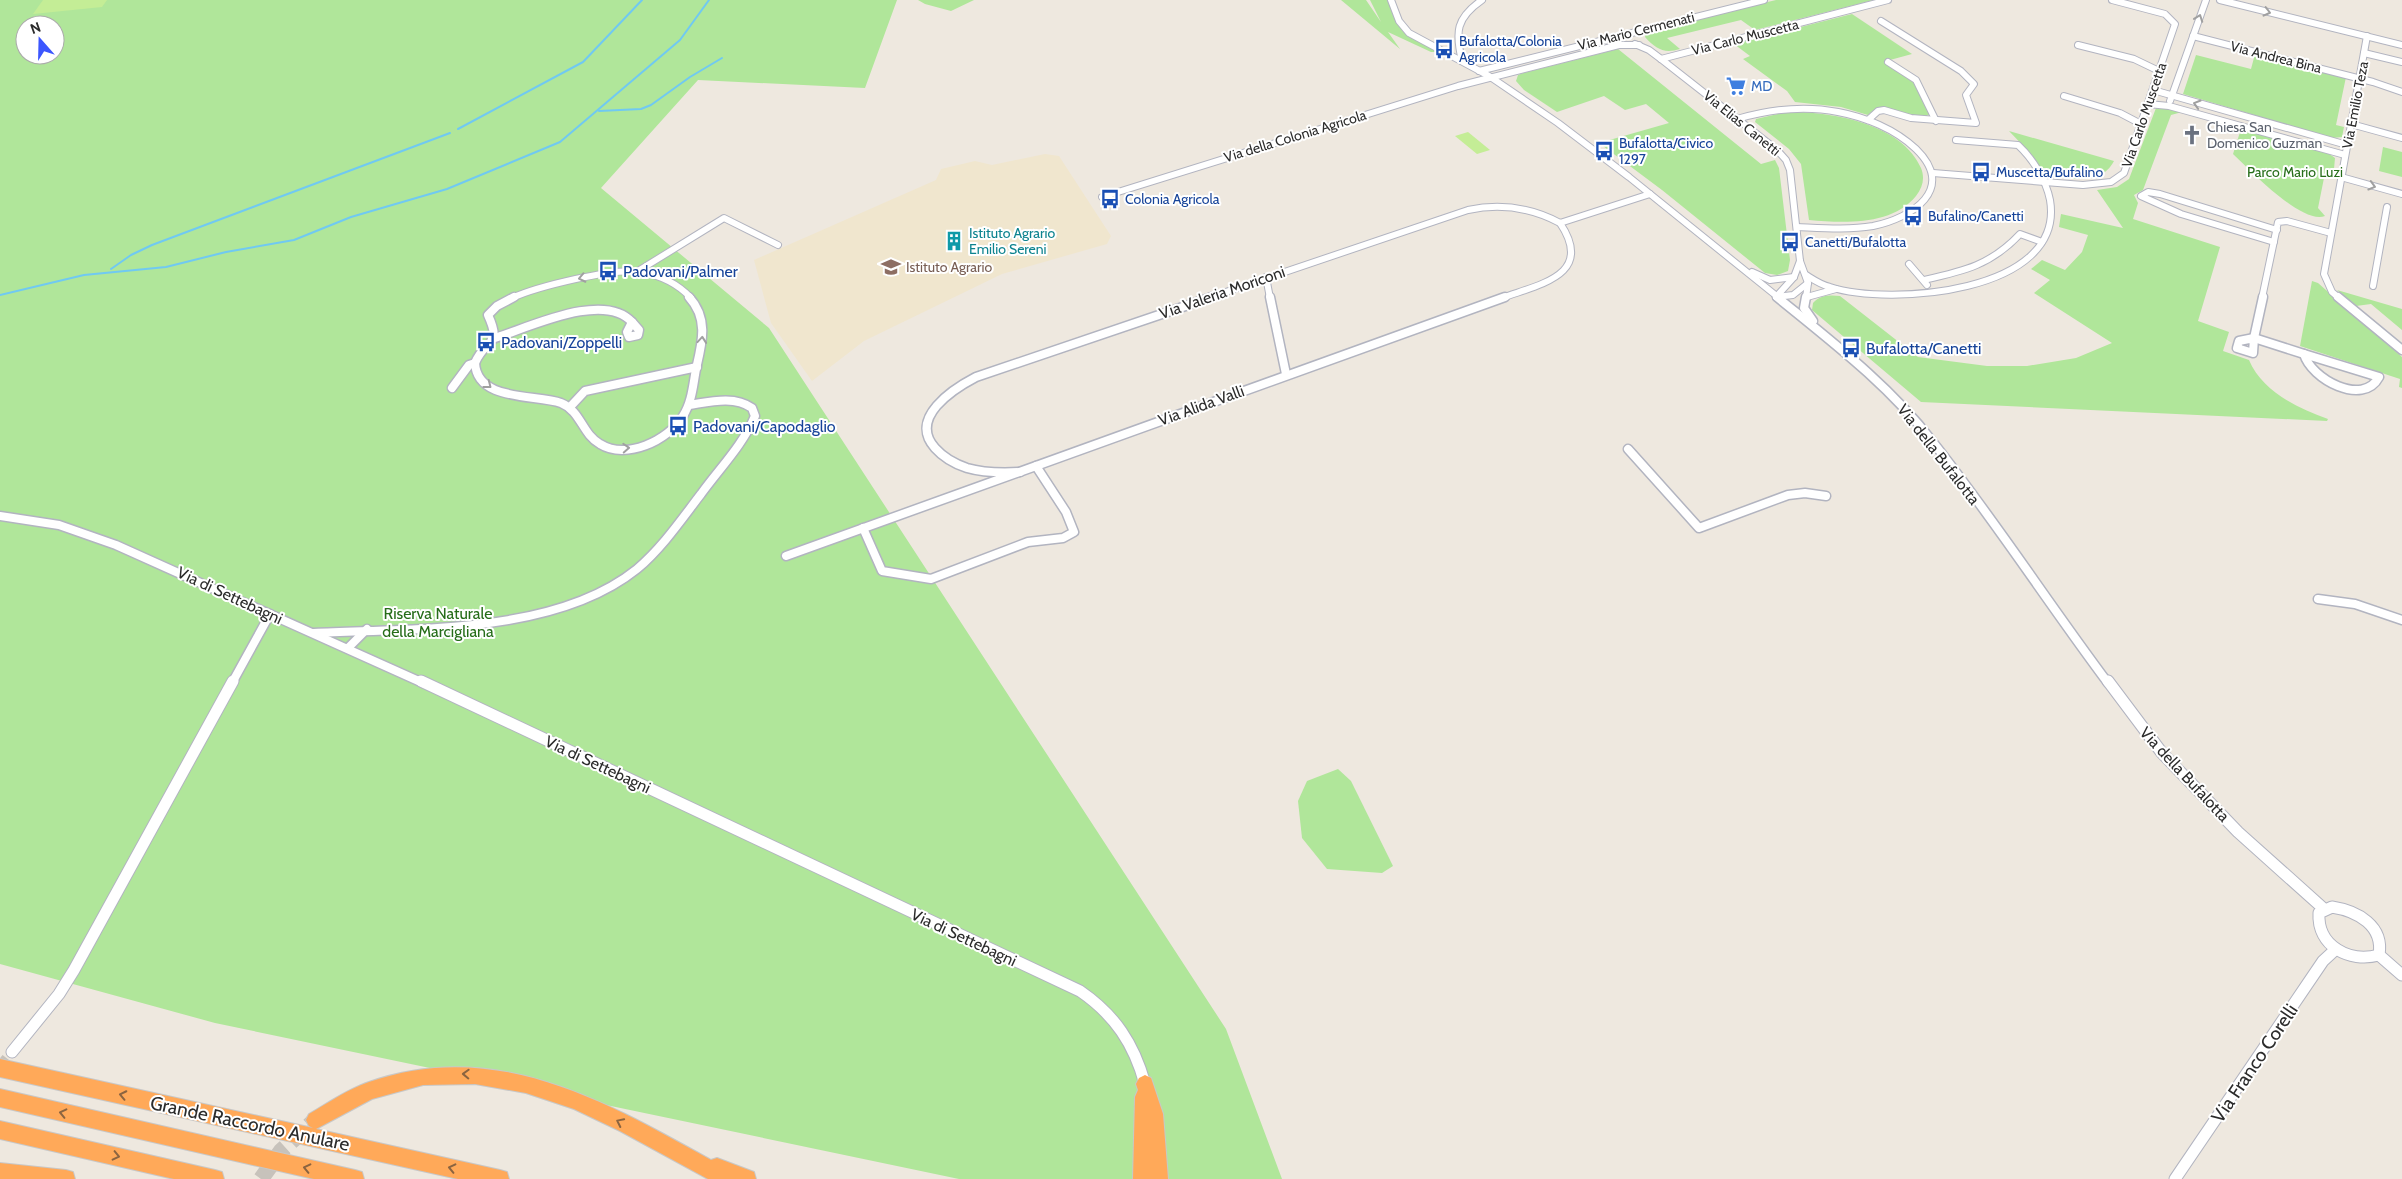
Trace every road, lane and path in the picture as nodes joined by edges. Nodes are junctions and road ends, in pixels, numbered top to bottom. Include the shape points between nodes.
1 (1391, 0) edge
2 (1482, 0) edge
3 (1764, 0) edge
4 (1888, 0) edge
5 (2112, 0) edge
6 (2206, 0) edge
7 (2220, 0) edge
8 (1881, 21) dead end
9 (1646, 29) junction
10 (1627, 33) junction
11 (1618, 36) junction
12 (2192, 36) junction
13 (2368, 36) junction
14 (1614, 42) junction
15 (1639, 42) junction
16 (2078, 45) dead end
17 (2402, 45) edge
18 (2364, 53) junction
19 (1575, 54) junction
20 (1661, 59) junction
21 (1462, 61) junction
22 (1888, 62) dead end
23 (2402, 62) edge
24 (1479, 70) junction
25 (1515, 70) junction
26 (2159, 71) junction
27 (1487, 75) junction
28 (2360, 78) junction
29 (2402, 92) edge
30 (1516, 93) junction
31 (2152, 93) junction
32 (2064, 96) dead end
33 (2172, 96) junction
34 (2148, 104) junction
35 (2169, 106) junction
36 (2221, 111) junction
37 (1737, 119) junction
38 (2218, 119) junction
39 (1868, 120) junction
40 (1936, 121) junction
41 (2141, 124) junction
42 (2351, 124) junction
43 (2274, 125) junction
44 (2270, 134) junction
45 (2402, 138) edge
46 (1956, 140) dead end
47 (2347, 145) junction
48 (2345, 155) junction
49 (1932, 173) junction
50 (2342, 177) junction
51 (2044, 182) junction
52 (1650, 194) junction
53 (2402, 194) edge
54 (1102, 197) dead end
55 (2387, 207) dead end
56 (1560, 224) junction
57 (1797, 227) junction
58 (2277, 230) junction
59 (2331, 233) junction
60 (2042, 242) junction
61 (2274, 242) junction
62 (778, 245) dead end
63 (1723, 254) junction
64 (1800, 261) junction
65 (1909, 264) dead end
66 (638, 272) junction
67 (1266, 277) junction
68 (1794, 277) junction
69 (1807, 279) junction
70 (1924, 280) junction
71 (2373, 286) dead end
72 (1836, 289) junction
73 (1931, 293) junction
74 (1776, 297) junction
75 (1807, 297) junction
76 (632, 321) dead end
77 (2254, 338) joint
78 (492, 339) junction
79 (1834, 343) junction
80 (2402, 350) edge
81 (2304, 352) junction
82 (475, 363) junction
83 (697, 367) junction
84 (1286, 374) junction
85 (452, 388) dead end
86 (689, 405) junction
87 (570, 407) junction
88 (1628, 448) dead end
89 (1036, 466) junction
90 (1020, 472) junction
91 (1826, 496) dead end
92 (0, 516) edge
93 (863, 528) junction
94 (786, 556) dead end
95 (2318, 599) dead end
96 (270, 614) junction
97 (2402, 620) edge
98 (367, 629) junction
99 (313, 633) junction
100 (348, 648) junction
101 (2324, 909) junction
102 (2336, 949) junction
103 (2379, 955) junction
104 (2402, 975) edge
105 (12, 1052) tunnel mouth
106 (0, 1068) edge
107 (1144, 1084) junction
108 (0, 1098) edge
109 (315, 1120) tunnel mouth
110 (0, 1130) edge
111 (663, 1144) junction
112 (0, 1172) edge
113 (66, 1179) edge
114 (215, 1179) edge
115 (354, 1179) edge
116 (500, 1179) edge
117 (726, 1179) edge
118 (747, 1179) edge
119 (1142, 1179) edge
120 (1159, 1179) edge
121 (2175, 1179) edge

1 - 21 street, Via della Bufalotta via 1399,21 1407,31
2 - 21 street via 1466,12 1458,27
3 - 9 street, Via Mario Cermenati
4 - 20 street, Via Carlo Muscetta
5 - 26 street, Via Carlo Muscetta via 2165,14 2174,21
12 -> 6 street
7 -> 13 street
8 - 40 street via 1961,71 1974,84 1966,95 1976,124
9 - 10 street, Via Mario Cermenati
9 - 15 street
10 - 11 street, Via Mario Cermenati
10 - 15 street
11 - 14 street
11 - 24 street, Via Mario Cermenati
12 - 28 street, Via Andrea Bina
12 - 33 street
13 - 17 street
13 - 18 street, Via Emilio Teza
14 - 15 street, Via Elias Canetti
14 - 19 street, Via Elias Canetti
15 - 19 street, Via Elias Canetti
15 - 20 street, Via Elias Canetti
16 - 26 street via 2134,59
18 - 23 street
18 - 28 street, Via Emilio Teza
19 - 25 street, Via Elias Canetti
19 - 27 street, Via Elias Canetti
20 - 37 street, Via Elias Canetti
21 - 24 street, Via della Bufalotta
22 - 40 street via 1916,80
24 - 27 street, Via della Bufalotta
25 - 27 street, Via Elias Canetti
25 - 30 street via 1509,80
26 - 31 street, Via Carlo Muscetta
27 - 30 street, Via della Bufalotta
27 - 54 street, Via della Colonia Agricola
28 - 29 street, Via Andrea Bina
28 - 42 street, Via Emilio Teza
30 - 52 street, Via della Bufalotta
31 - 33 street
31 - 34 street, Via Carlo Muscetta
31 - 35 street
32 - 41 street via 2120,113
33 - 35 street
36 -> 33 street
34 - 35 street
34 - 41 street, Via Carlo Muscetta
35 - 38 street
36 - 38 street via 2223,116
36 - 43 street
37 - 39 street via 1772,110 1799,108 1834,111
37 - 57 street, Via Elias Canetti via 1788,163
38 - 44 street
39 - 40 street via 1884,110
39 - 49 street via 1911,144 1926,159
41 - 51 street, Via Carlo Muscetta via 2124,173 2111,182
42 - 45 street
42 - 47 street, Via Emilio Teza
43 - 44 street via 2265,128
43 - 47 street
44 - 48 street
46 - 51 street via 2018,145
47 - 48 street, Via Emilio Teza
48 - 50 street, Via Emilio Teza
49 - 51 street, Via Carlo Muscetta
49 - 57 street via 1933,183 1928,197 1899,218 1854,228
50 -> 53 street
50 - 59 street, Via Emilio Teza
51 - 60 street via 2052,207
52 - 56 street
52 - 63 street, Via della Bufalotta
55 - 71 street
56 - 67 street, Via Valeria Moriconi via 1537,212 1517,207 1478,207
56 - 84 street, Via Alida Valli via 1568,236 1571,257 1567,270 1555,279
57 - 64 street, Via Elias Canetti
58 - 59 street via 2281,221
58 - 61 street
58 - 61 street via 2160,194 2148,192 2141,196 2145,201 2166,209
59 - 80 street, Via Emilio Teza via 2324,274 2332,292
60 - 70 street via 2020,234 2006,251 1992,260 1968,271
60 - 73 street via 2010,272 1973,285
61 - 77 street
62 - 66 street via 724,218
63 - 68 street via 1762,278
63 - 74 street, Via della Bufalotta
64 - 68 street
64 - 69 street
65 - 70 street
66 -> 78 street via 578,278 503,303 488,315 496,331
83 -> 66 street via 703,339 696,306 674,283 657,275
67 - 84 street
67 - 90 street, Via Valeria Moriconi via 976,377 937,403 926,427 929,440 939,452 960,465 980,471
68 - 74 street
69 - 72 street
69 - 74 street via 1793,295
69 - 75 street
70 - 73 street
72 - 73 street via 1894,294
72 - 75 street
74 - 79 street, Via della Bufalotta
75 - 79 street via 1805,312
76 - 78 street via 615,312 581,310
77 - 81 street
78 - 82 street
79 - 101 street, Via della Bufalotta via 1921,427 2168,760 2238,832
81 - 81 street via 2308,365 2326,380 2340,386 2365,389 2373,386 2379,378
82 - 85 street
82 -> 87 street via 478,376 497,391 511,396 555,401
83 - 86 street
83 - 87 street via 585,391
84 - 89 street, Via Alida Valli
87 -> 86 street via 594,441 609,448 624,449 646,445 660,438 677,424
86 - 98 street via 734,400 750,406 755,416 685,515 656,551 626,577 597,593 528,615 429,628
88 - 91 street via 1699,528 1788,494
89 - 90 street, Via Alida Valli
89 - 93 street via 1066,512 1074,532 1063,538 1020,545 931,579 882,571
90 - 93 street, Via Alida Valli
92 - 96 street, Via di Settebagni via 38,519 109,541
93 - 94 street, Via Alida Valli
95 - 97 street via 2355,604
96 - 99 street, Via di Settebagni
96 - 105 street via 74,970 59,994
98 - 99 street
98 - 100 street
99 - 100 street, Via di Settebagni
100 - 107 street, Via di Settebagni via 1080,991 1101,1006 1125,1033 1134,1049
101 - 102 street via 2318,920 2319,928
101 - 103 street via 2340,907 2366,919 2381,941
102 - 103 street via 2364,959
102 - 121 street, Via Franco Corelli via 2323,961
103 - 104 street
116 -> 106 highway, Grande Raccordo Anulare
107 - 119 highway
107 - 120 highway via 1154,1114
115 -> 108 highway, Grande Raccordo Anulare
111 -> 109 highway via 552,1091 528,1083 475,1074 430,1076 385,1085 349,1100
110 -> 114 highway
111 - 117 highway
111 - 118 highway
112 - 113 highway

